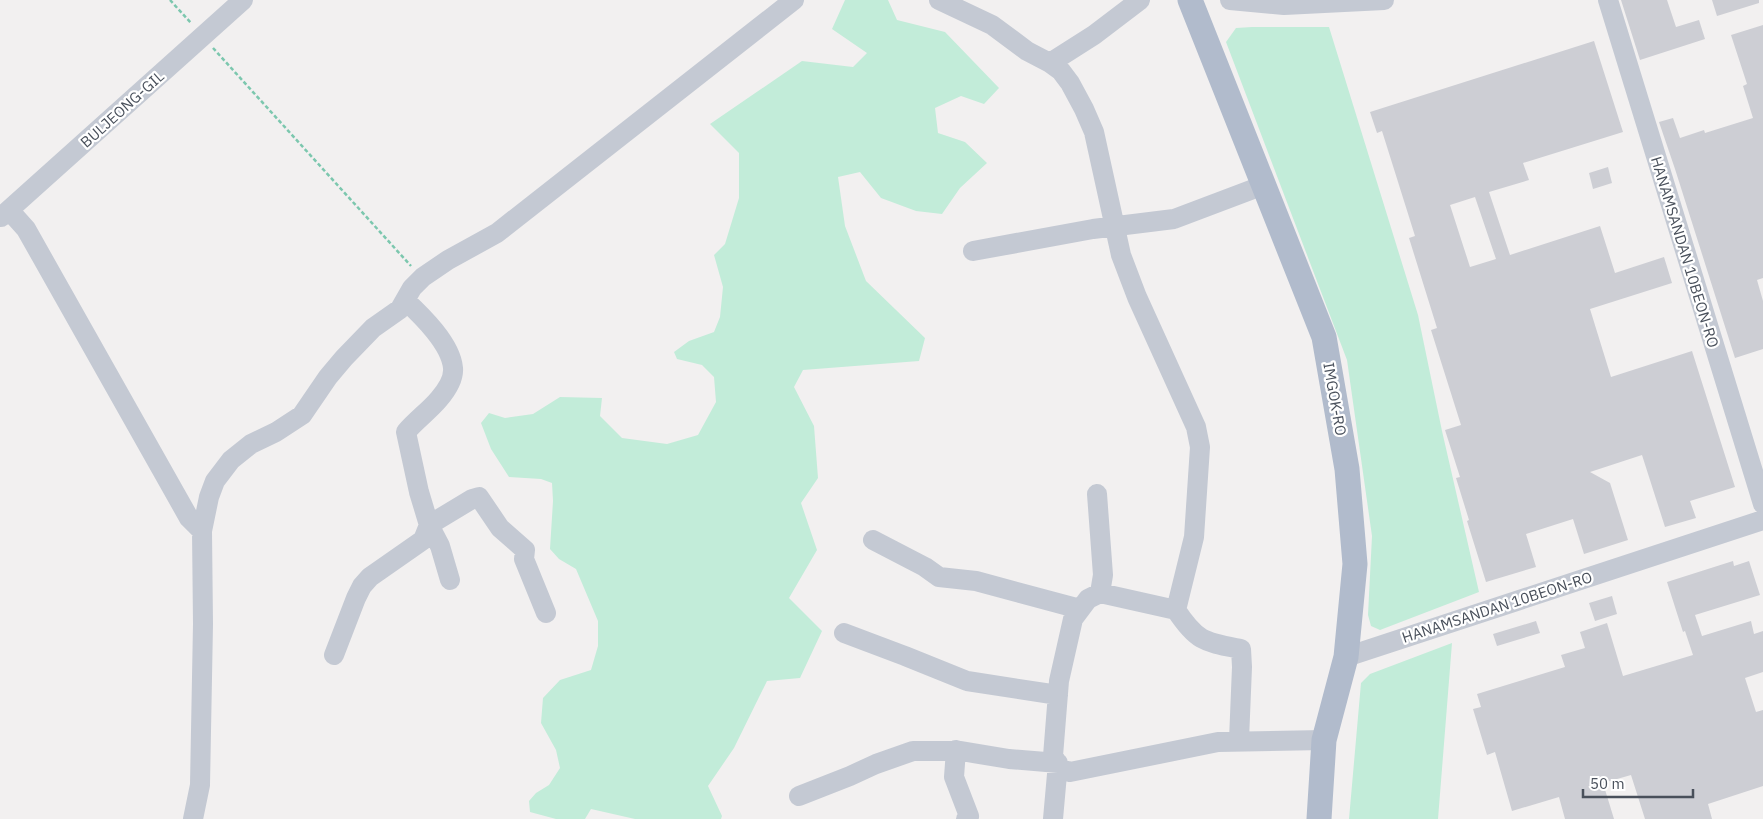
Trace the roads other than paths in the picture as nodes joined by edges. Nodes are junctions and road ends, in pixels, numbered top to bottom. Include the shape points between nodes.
1 (243, 0) edge
2 (794, 0) edge
3 (939, 0) edge
4 (1140, 0) edge
5 (1190, 0) edge
6 (1230, 0) edge
7 (1384, 0) edge
8 (1608, 0) edge
9 (1050, 62) junction
10 (1264, 185) junction
11 (5, 214) edge
12 (1114, 227) junction
13 (973, 251) dead end
14 (405, 300) junction
15 (1097, 494) dead end
16 (1763, 504) edge
17 (1763, 520) edge
18 (429, 525) junction
19 (202, 531) junction
20 (873, 540) dead end
21 (450, 580) dead end
22 (1100, 592) junction
23 (1080, 609) junction
24 (1176, 610) junction
25 (546, 613) dead end
26 (844, 633) dead end
27 (334, 655) dead end
28 (1346, 657) junction
29 (1058, 695) junction
30 (1239, 740) junction
31 (1324, 740) junction
32 (956, 750) junction
33 (1058, 763) junction
34 (798, 796) dead end
35 (193, 819) edge
36 (966, 819) edge
37 (1053, 819) edge
38 (1319, 819) edge

1 - 11 street, BULJEONG-GIL
2 - 14 street via 497,233 423,277
3 - 9 street via 992,25 1027,51
4 - 9 street via 1094,35
5 - 10 main road, IMGOK-RO
6 - 7 street via 1284,5
8 - 16 street, HANAMSANDAN 10BEON-RO
9 - 12 street via 1070,83 1094,132
10 - 12 street via 1174,219
10 - 28 main road, IMGOK-RO via 1324,337 1347,469 1355,564
11 - 19 street via 26,229 189,518
12 - 13 street
12 - 24 street via 1121,256 1196,427 1200,446 1194,537
14 - 18 street via 422,316 447,350 453,369 452,379 439,399 406,432
14 - 19 street via 400,309 373,328 344,358 302,415 251,444 231,460 215,481
15 - 22 street via 1103,575
17 - 28 street, HANAMSANDAN 10BEON-RO
18 - 21 street via 440,546
18 - 25 street via 478,497 500,528 525,550 524,559
18 - 27 street via 422,540 377,571 362,586
19 - 35 street via 200,785
20 - 23 street via 939,577 976,581
22 - 23 street
22 - 24 street
23 - 29 street via 1073,619
24 - 30 street via 1198,637 1241,649
26 - 29 street via 967,681
28 - 31 main road, IMGOK-RO
29 - 33 street via 1053,756
30 - 31 street
30 - 33 street via 1070,772 1061,769
31 - 38 main road, IMGOK-RO
32 - 33 street
32 - 34 street via 913,751
32 - 36 street via 954,777 969,816
33 - 37 street

